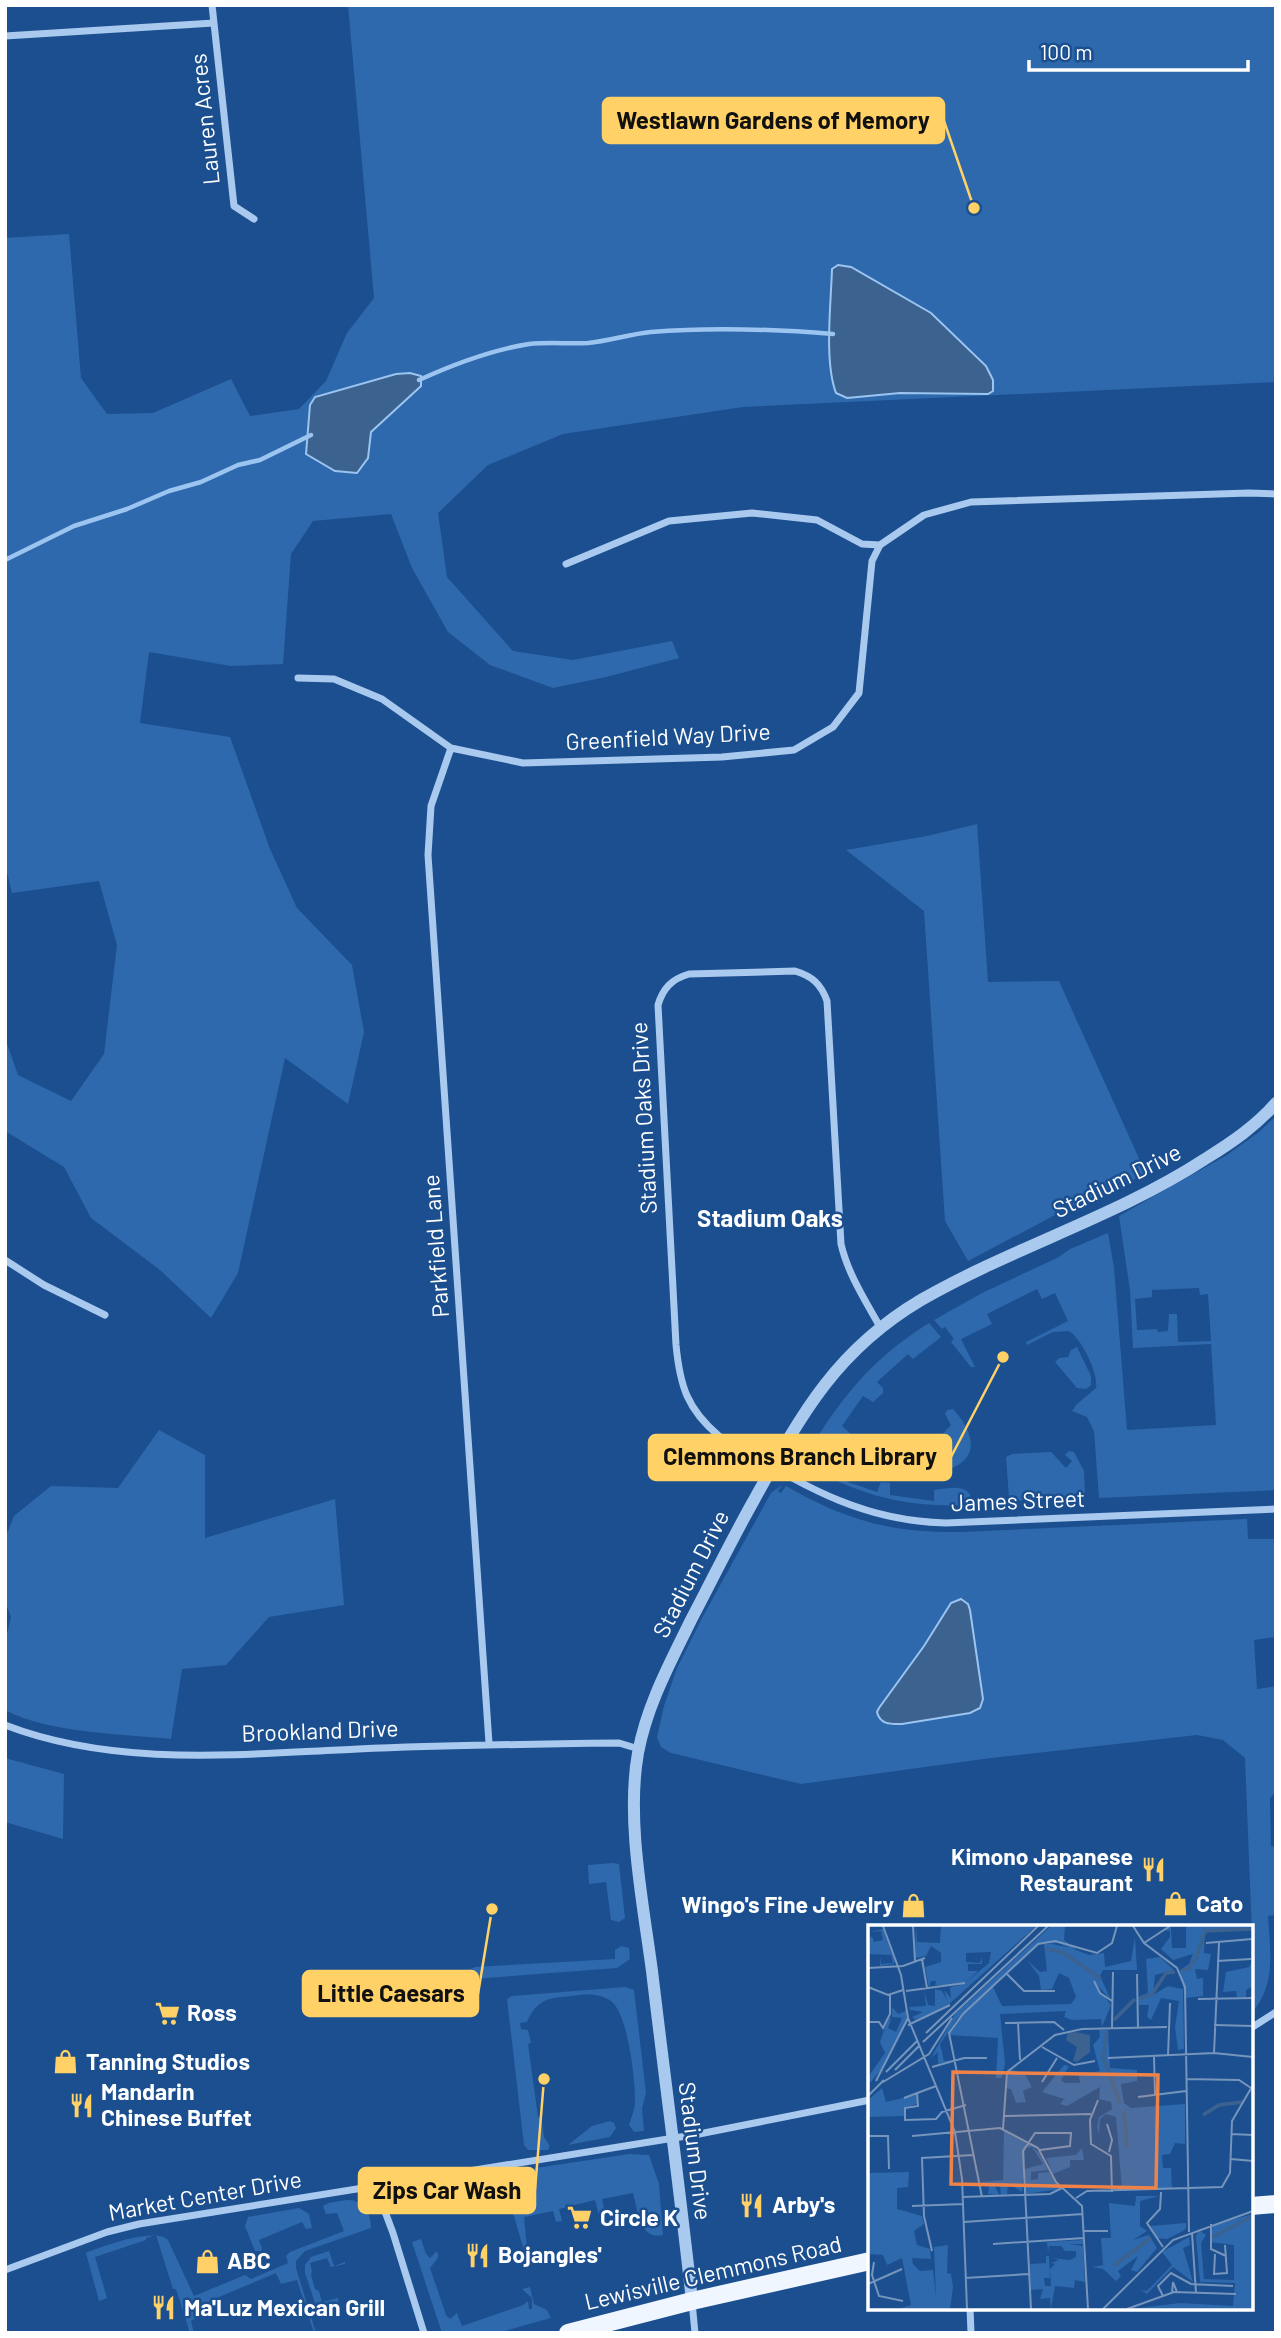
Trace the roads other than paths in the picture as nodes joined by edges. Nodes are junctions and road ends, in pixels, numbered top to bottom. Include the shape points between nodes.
1 (212, 5) edge
2 (214, 23) junction
3 (5, 36) edge
4 (254, 219) dead end
5 (1276, 494) edge
6 (880, 545) junction
7 (566, 564) dead end
8 (298, 678) dead end
9 (451, 748) junction
10 (1276, 1103) edge
11 (5, 1260) edge
12 (105, 1315) dead end
13 (880, 1327) junction
14 (773, 1466) junction
15 (1276, 1509) edge
16 (5, 1725) edge
17 (489, 1744) junction
18 (639, 1749) junction
19 (1276, 2012) edge
20 (1253, 2027) edge
21 (868, 2100) edge
22 (671, 2138) junction
23 (375, 2185) junction
24 (1276, 2204) edge
25 (1253, 2206) edge
26 (868, 2261) edge
27 (5, 2270) edge
28 (692, 2301) junction
29 (970, 2310) edge
30 (424, 2333) edge
31 (568, 2333) edge
32 (695, 2333) edge
33 (971, 2333) edge

1 - 2 street, Lauren Acres
2 - 3 street
2 - 4 street, Lauren Acres via 234,206
5 - 6 street via 971,502 924,515
6 - 7 street via 862,544 817,520 752,513 669,521
6 - 9 street, Greenfield Way Drive via 872,562 859,693 833,727 794,750 722,757 523,763
8 - 9 street, Greenfield Way Drive via 334,679 382,699
9 - 17 street, Parkfield Lane via 431,806 428,855
10 - 13 street, Stadium Drive via 1241,1136 1193,1167 982,1268
11 - 12 street
13 - 14 street, Stadium Drive via 818,1392
13 - 14 street, Stadium Oaks Drive via 853,1280 841,1244 823,990 807,974 795,971 679,977 662,993 658,1005 678,1373 684,1393 705,1423 719,1436
14 - 15 street, James Street via 850,1506 927,1523
14 - 18 street, Stadium Drive via 665,1673
16 - 17 street, Brookland Drive via 94,1749 198,1755
17 - 18 street, Brookland Drive via 619,1742
18 - 22 street, Stadium Drive via 635,1815
19 - 20 street
21 - 22 street, Market Center Drive
22 - 23 street, Market Center Drive
22 - 28 street, Stadium Drive
23 - 27 street, Market Center Drive via 123,2227
23 - 30 street
24 - 25 main road
26 - 28 main road, Lewisville Clemmons Road
28 - 31 main road, Lewisville Clemmons Road
28 - 32 street, Stadium Drive
29 - 33 street

